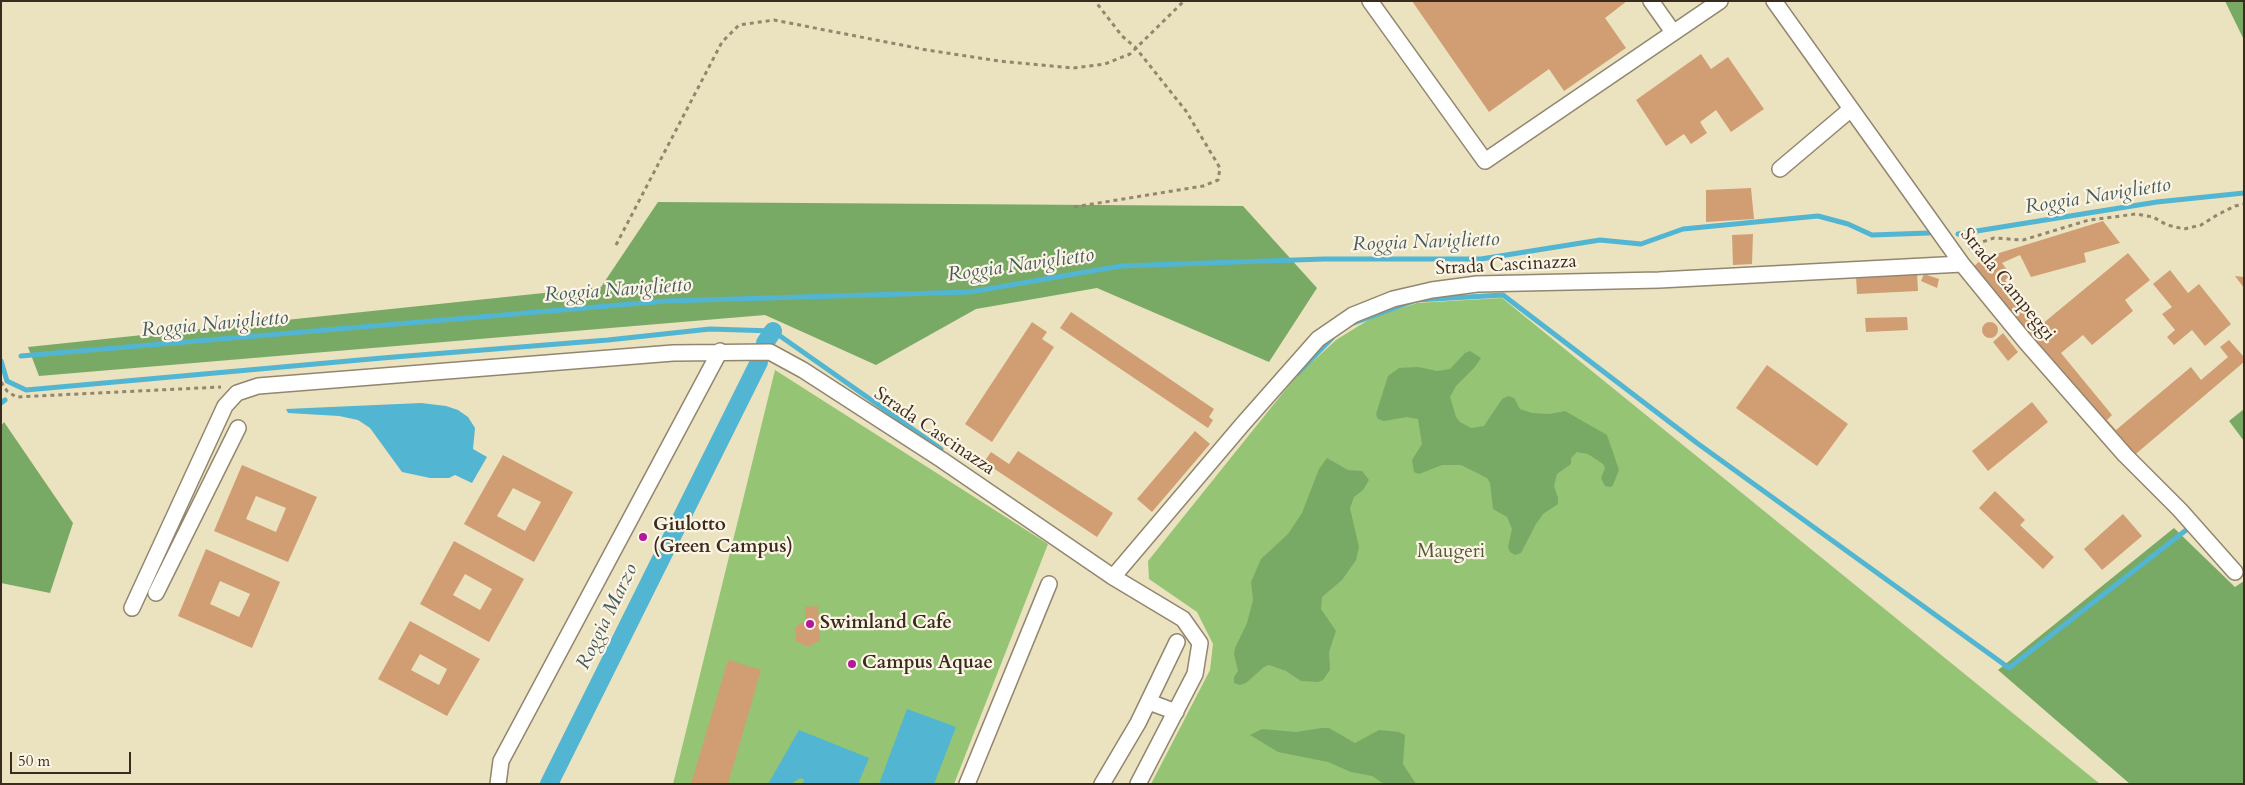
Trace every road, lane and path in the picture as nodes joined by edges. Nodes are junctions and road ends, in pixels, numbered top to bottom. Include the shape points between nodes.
1 (1095, 1) edge
2 (1184, 1) edge
3 (1370, 1) edge
4 (1651, 1) edge
5 (1720, 1) edge
6 (1774, 1) edge
7 (1673, 32) junction
8 (1135, 47) junction
9 (1851, 109) junction
10 (1780, 169) dead end
11 (2244, 204) edge
12 (1074, 207) dead end
13 (616, 245) dead end
14 (1962, 264) junction
15 (720, 351) junction
16 (1, 382) edge
17 (228, 387) dead end
18 (3, 388) edge
19 (238, 428) dead end
20 (203, 457) junction
21 (219, 466) junction
22 (2235, 572) dead end
23 (1114, 577) junction
24 (1049, 584) dead end
25 (156, 593) dead end
26 (132, 608) dead end
27 (1177, 642) dead end
28 (1149, 702) junction
29 (1176, 712) junction
30 (498, 783) edge
31 (967, 784) edge
32 (1102, 784) edge
33 (1138, 784) edge

1 - 8 path via 1122,36
2 - 8 path
3 - 7 street via 1485,161
4 - 7 street
5 - 7 street
6 - 9 street, Strada Campeggi
8 - 12 path via 1186,111 1208,145 1220,168 1218,180 1203,186
8 - 13 path via 1130,54 1106,64 1073,68 927,50 774,20 739,26 722,42
9 - 10 street
9 - 14 street, Strada Campeggi
11 - 14 path via 2201,225 2184,229 2136,214 2089,220 2023,240 1994,238 1966,251
14 - 22 street, Strada Campeggi via 2125,455
14 - 23 street, Strada Cascinazza via 1659,280 1477,284 1393,299 1353,315 1318,339
15 - 20 street, Strada Cascinazza via 258,386 236,393 225,406
15 - 23 street, Strada Cascinazza via 770,352 803,370
15 - 30 street via 501,761
16 - 18 path
17 - 18 path via 16,397
19 - 21 street
20 - 21 street
20 - 26 street, Strada Cascinazza
21 - 25 street
23 - 29 street, Strada Cascinazza via 1183,619 1200,643 1195,674
24 - 31 street
27 - 28 street
28 - 29 street
28 - 32 street
29 - 33 street, Strada Cascinazza

